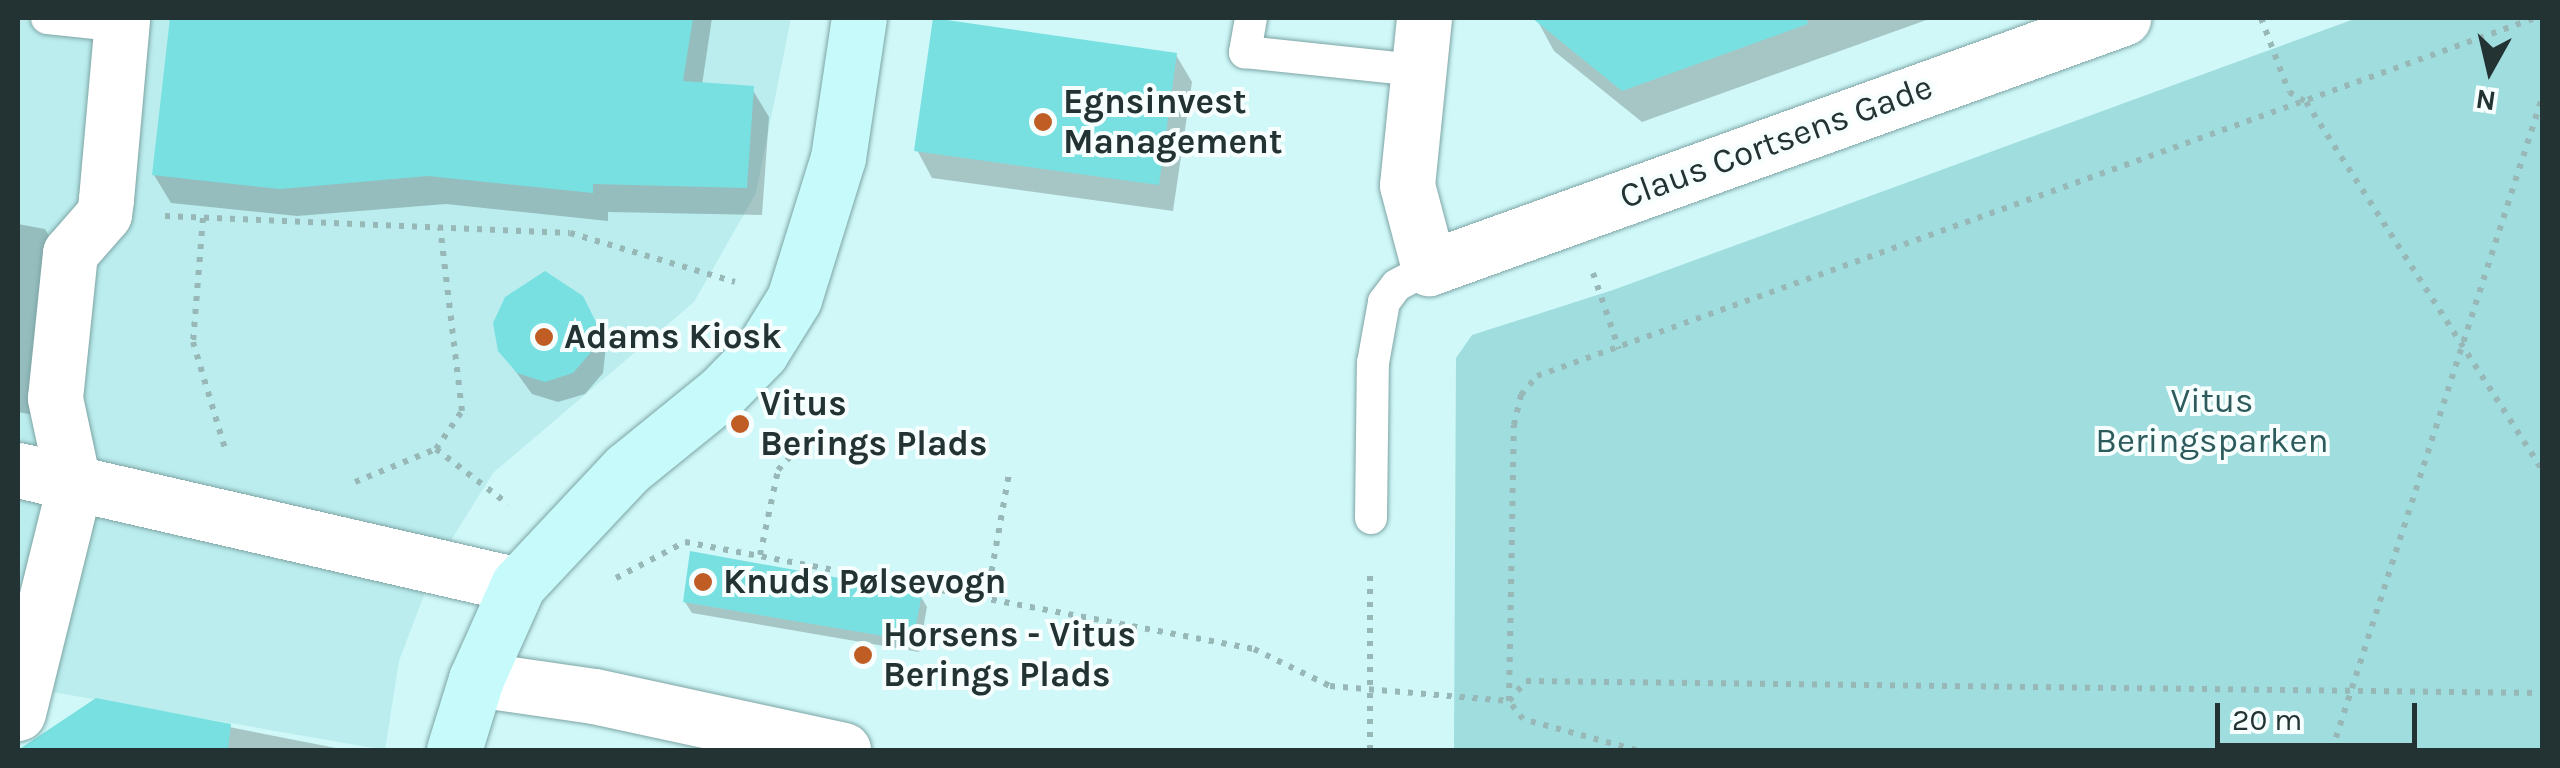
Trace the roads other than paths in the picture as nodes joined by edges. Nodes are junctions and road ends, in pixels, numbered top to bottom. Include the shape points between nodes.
1 (47, 18) edge
2 (1251, 18) edge
3 (1424, 18) edge
4 (2122, 18) edge
5 (122, 22) edge
6 (856, 41) edge
7 (1417, 70) junction
8 (1429, 268) junction
9 (18, 470) edge
10 (74, 487) junction
11 (1371, 518) road end
12 (518, 584) junction
13 (476, 679) junction
14 (20, 700) edge
15 (454, 750) edge
16 (844, 750) edge

1 - 5 lane
2 - 7 lane via 1245,52
3 - 7 street
4 - 8 street, Claus Cortsens Gade
5 - 10 street via 105,206 70,252 55,398
6 - 12 street via 838,158 794,298 760,352 722,392 555,540
7 - 8 street via 1407,185
8 - 11 lane via 1396,284 1384,302 1373,363
9 - 10 street
10 - 12 street
10 - 14 street
12 - 13 street
13 - 15 street
13 - 16 street via 594,696

